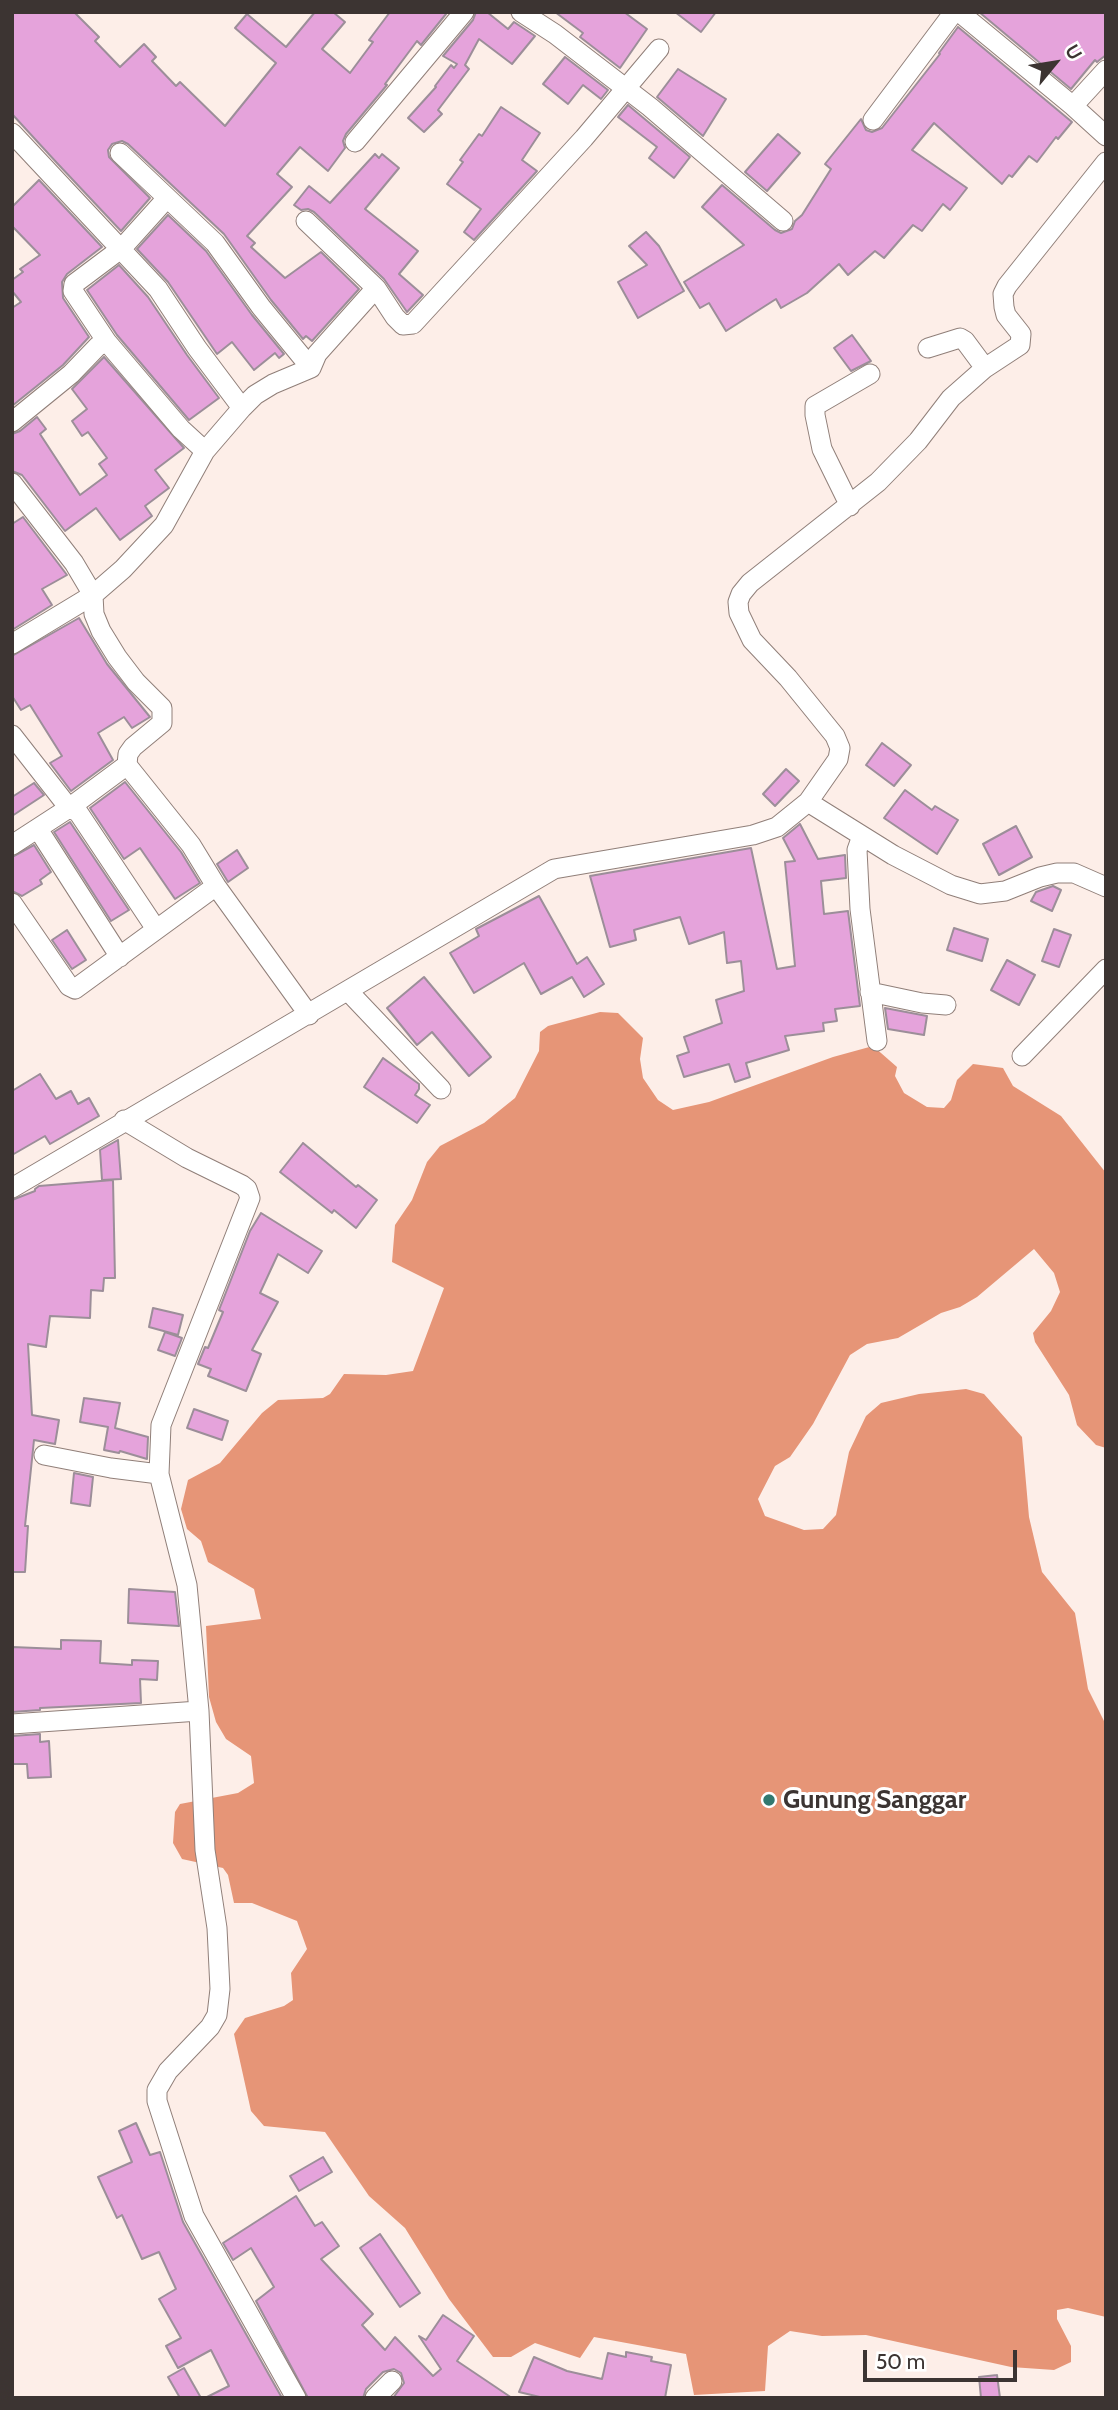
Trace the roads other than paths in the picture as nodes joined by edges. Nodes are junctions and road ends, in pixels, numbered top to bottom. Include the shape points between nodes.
1 (464, 12) edge
2 (521, 12) edge
3 (957, 12) edge
4 (659, 49) dead end
5 (1106, 70) edge
6 (625, 89) junction
7 (1073, 106) junction
8 (873, 120) dead end
9 (12, 133) edge
10 (1106, 136) edge
11 (355, 142) dead end
12 (120, 153) dead end
13 (1106, 162) edge
14 (167, 198) junction
15 (306, 221) dead end
16 (783, 221) dead end
17 (122, 248) junction
18 (376, 288) junction
19 (107, 341) junction
20 (929, 348) dead end
21 (311, 368) junction
22 (985, 368) junction
23 (870, 374) dead end
24 (242, 408) junction
25 (12, 422) edge
26 (205, 451) junction
27 (12, 483) edge
28 (850, 506) junction
29 (93, 595) junction
30 (12, 644) edge
31 (12, 734) edge
32 (127, 765) junction
33 (808, 803) junction
34 (69, 808) junction
35 (38, 829) junction
36 (862, 836) junction
37 (12, 845) edge
38 (216, 886) junction
39 (1106, 887) edge
40 (12, 903) edge
41 (156, 929) junction
42 (120, 957) junction
43 (1106, 969) edge
44 (348, 991) junction
45 (870, 992) junction
46 (946, 1005) dead end
47 (309, 1015) junction
48 (877, 1041) dead end
49 (1021, 1056) dead end
50 (441, 1089) dead end
51 (124, 1120) junction
52 (12, 1188) edge
53 (44, 1455) dead end
54 (159, 1474) junction
55 (199, 1711) junction
56 (12, 1724) edge
57 (392, 2381) dead end
58 (296, 2398) edge
59 (375, 2398) edge

1 - 11 street
2 - 6 street
3 - 7 street
3 - 8 street
4 - 6 street
5 - 7 street
6 - 16 street
6 - 18 street via 413,324 402,325
7 - 10 street
9 - 17 street
12 - 14 street
13 - 22 street via 1007,286 1003,294 1006,315 1022,342
14 - 17 street
14 - 21 street via 215,243
15 - 18 street
17 - 19 street via 82,277 73,291
17 - 24 street via 158,289
18 - 21 street via 317,354
19 - 25 street
19 - 26 street
20 - 22 street via 960,338
21 - 24 street via 273,384
22 - 28 street
23 - 28 street via 815,406 822,449
24 - 26 street
26 - 29 street via 163,525
27 - 29 street
28 - 33 street via 750,583 738,602 752,640 838,741 838,759
29 - 30 street
29 - 32 street via 101,631 136,682 164,712 162,723 128,754
31 - 34 street
32 - 34 street
32 - 38 street via 191,845
33 - 36 street
33 - 44 street via 777,827 753,835 554,869
34 - 35 street
34 - 41 street via 78,812
35 - 37 street
35 - 42 street
36 - 39 street via 951,885 980,894 1005,891 1057,873 1074,873
36 - 45 street via 857,850 860,909
38 - 41 street
38 - 47 street
40 - 42 street via 72,989
41 - 42 street
43 - 49 street
44 - 47 street
44 - 50 street
45 - 46 street
45 - 48 street
47 - 51 street
51 - 52 street
51 - 54 street via 243,1185 250,1198 162,1425
53 - 54 street
54 - 55 street via 187,1585
55 - 56 street
55 - 58 street via 205,1850 217,1928 220,2004 210,2027 164,2077 157,2101 194,2217
57 - 59 street

